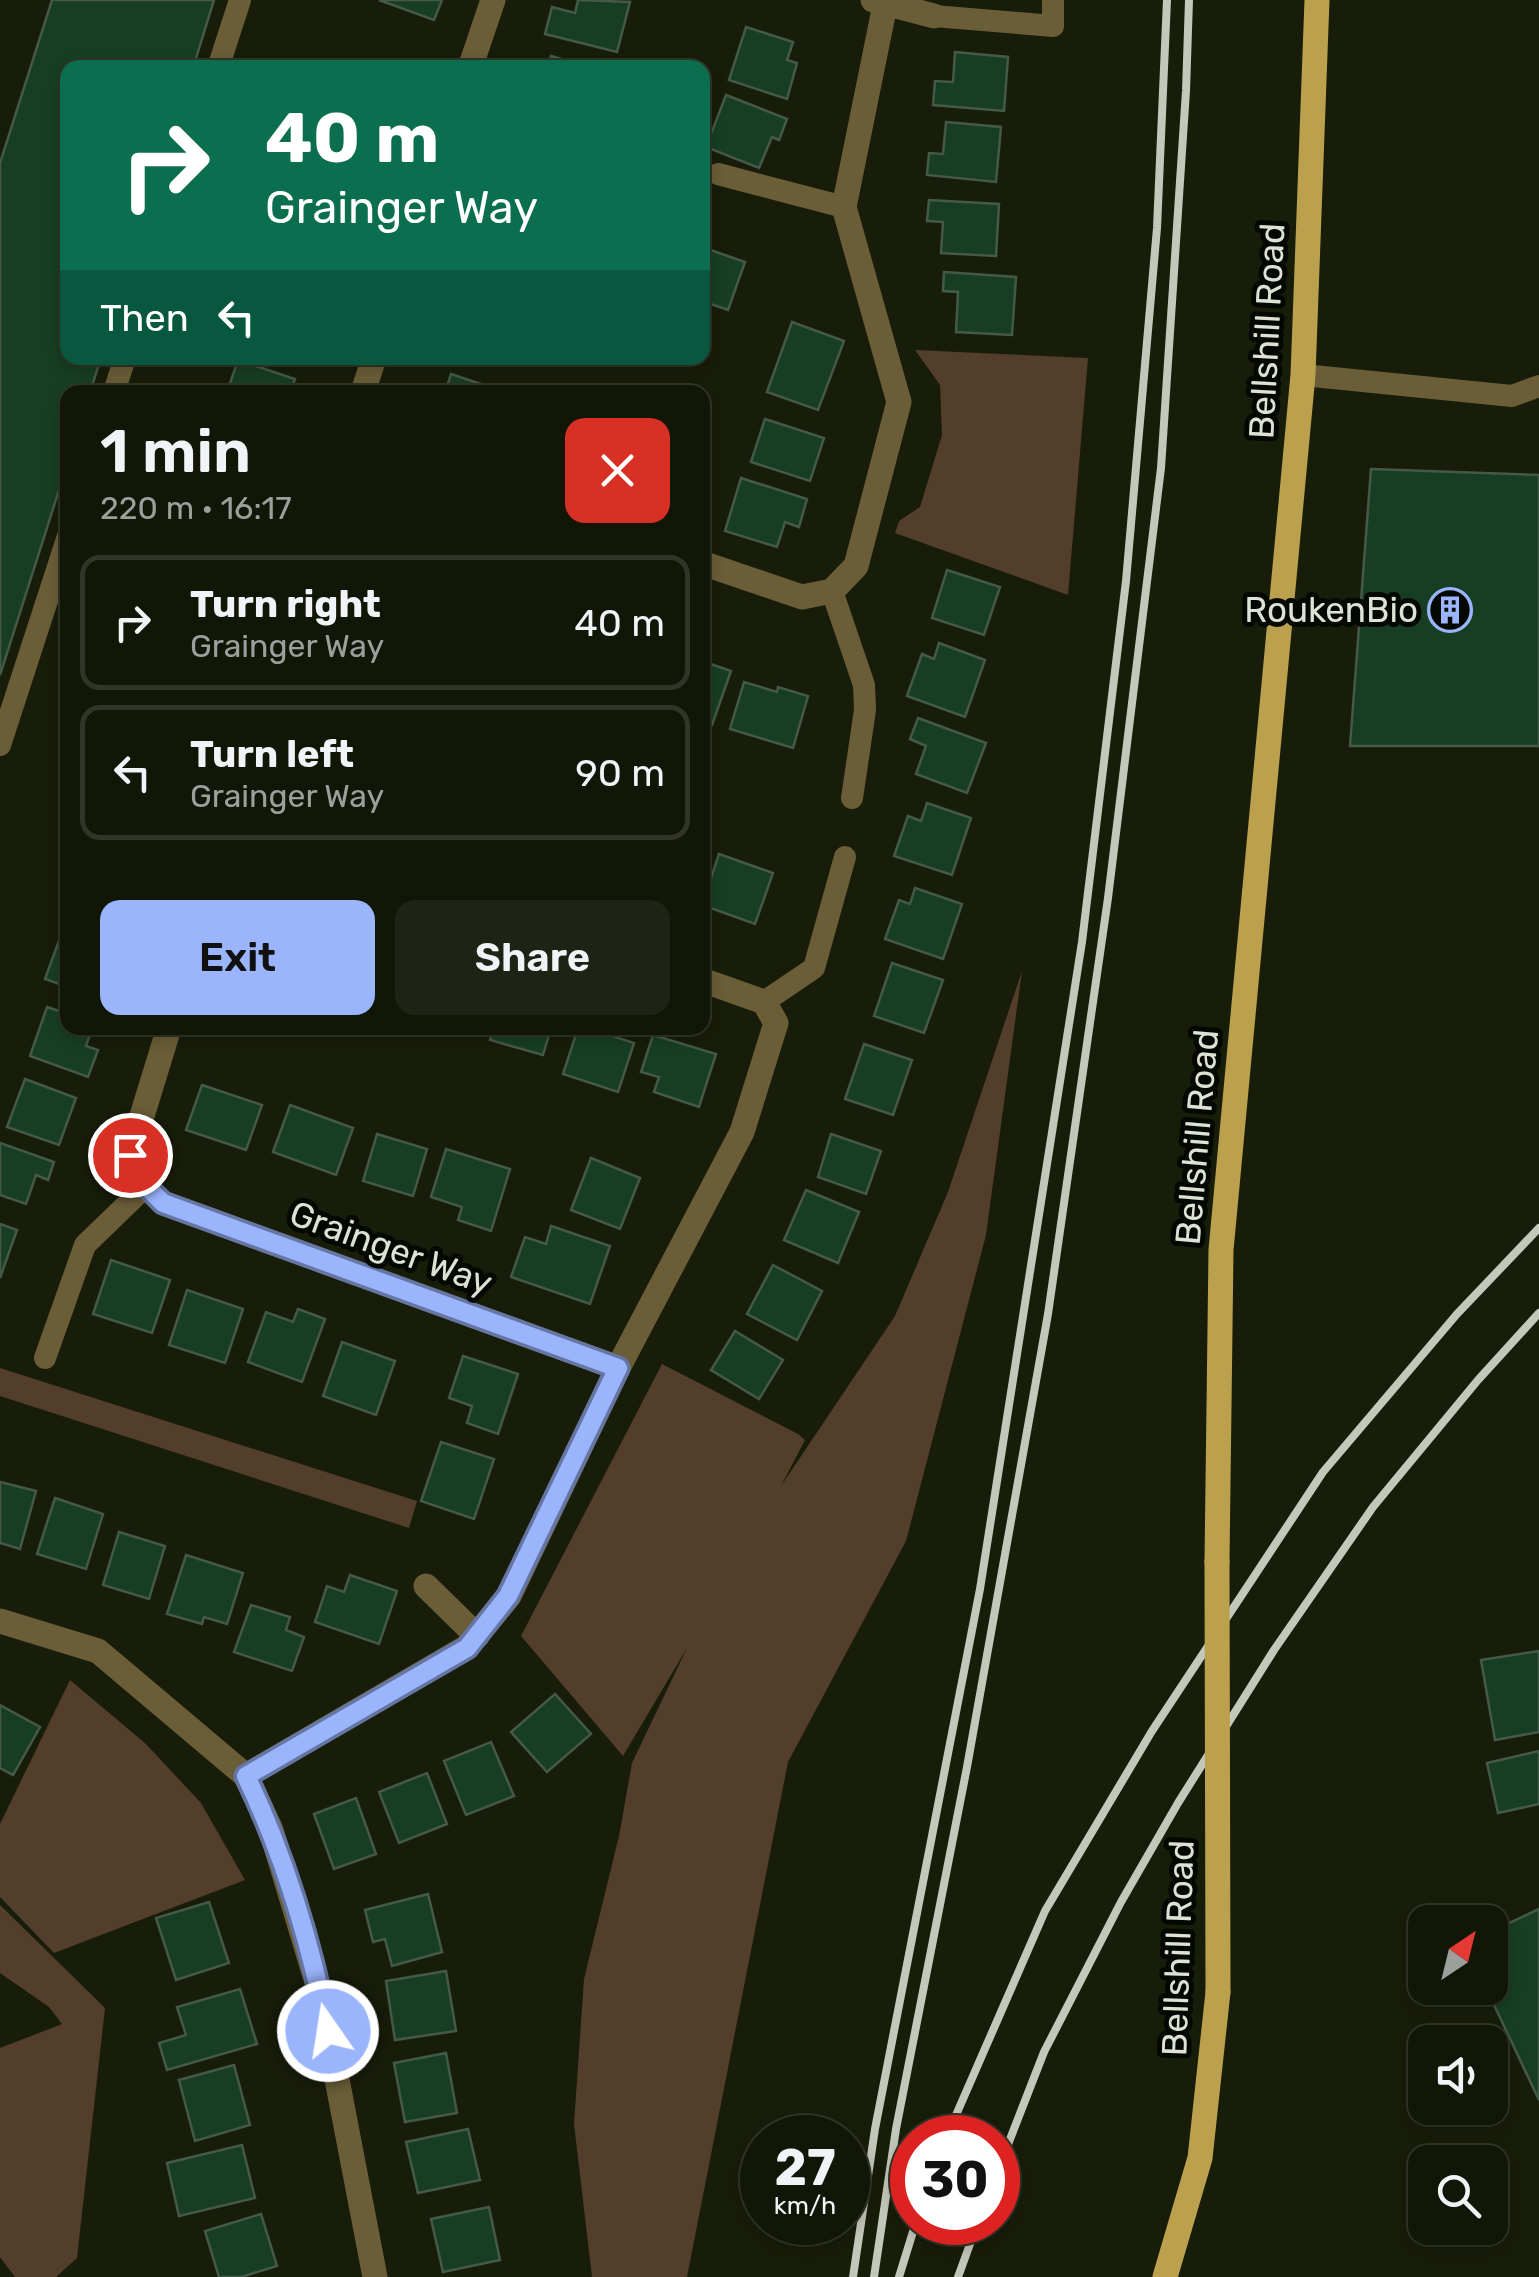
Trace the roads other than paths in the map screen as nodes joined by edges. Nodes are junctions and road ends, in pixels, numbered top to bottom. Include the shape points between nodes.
1 (240, 0) edge
2 (493, 0) edge
3 (1054, 0) edge
4 (1317, 0) edge
5 (879, 2) edge
6 (934, 16) joint
7 (221, 60) edge
8 (473, 60) edge
9 (718, 174) dead end
10 (844, 208) junction
11 (1303, 375) junction
12 (1539, 386) edge
13 (60, 561) edge
14 (710, 566) edge
15 (832, 590) junction
16 (0, 745) edge
17 (852, 798) dead end
18 (845, 857) dead end
19 (710, 983) edge
20 (764, 1002) junction
21 (167, 1035) edge
22 (146, 1186) junction
23 (44, 1358) dead end
24 (618, 1368) junction
25 (426, 1586) dead end
26 (0, 1621) edge
27 (476, 1636) junction
28 (246, 1776) junction
29 (375, 2277) edge
30 (1165, 2277) edge

1 - 7 lane
2 - 8 street
3 - 6 lane via 1053,26
4 - 11 main road, Bellshill Road
5 - 6 street
5 - 10 street
9 - 10 lane
10 - 15 street via 899,402 856,566
11 - 12 lane via 1512,396
11 - 30 main road, Bellshill Road, bridge via 1221,1250 1218,1992 1200,2158
13 - 16 lane
14 - 15 street via 802,597
15 - 17 lane via 864,685
18 - 20 lane via 814,968
19 - 20 street
20 - 24 street via 776,1023 742,1132
21 - 22 street via 130,1155
22 - 23 lane via 86,1245
22 - 24 street, Grainger Way via 163,1203
24 - 27 street via 508,1596
25 - 27 street
26 - 28 street via 98,1651
27 - 28 street via 467,1648
28 - 29 street via 271,1830 321,1996

